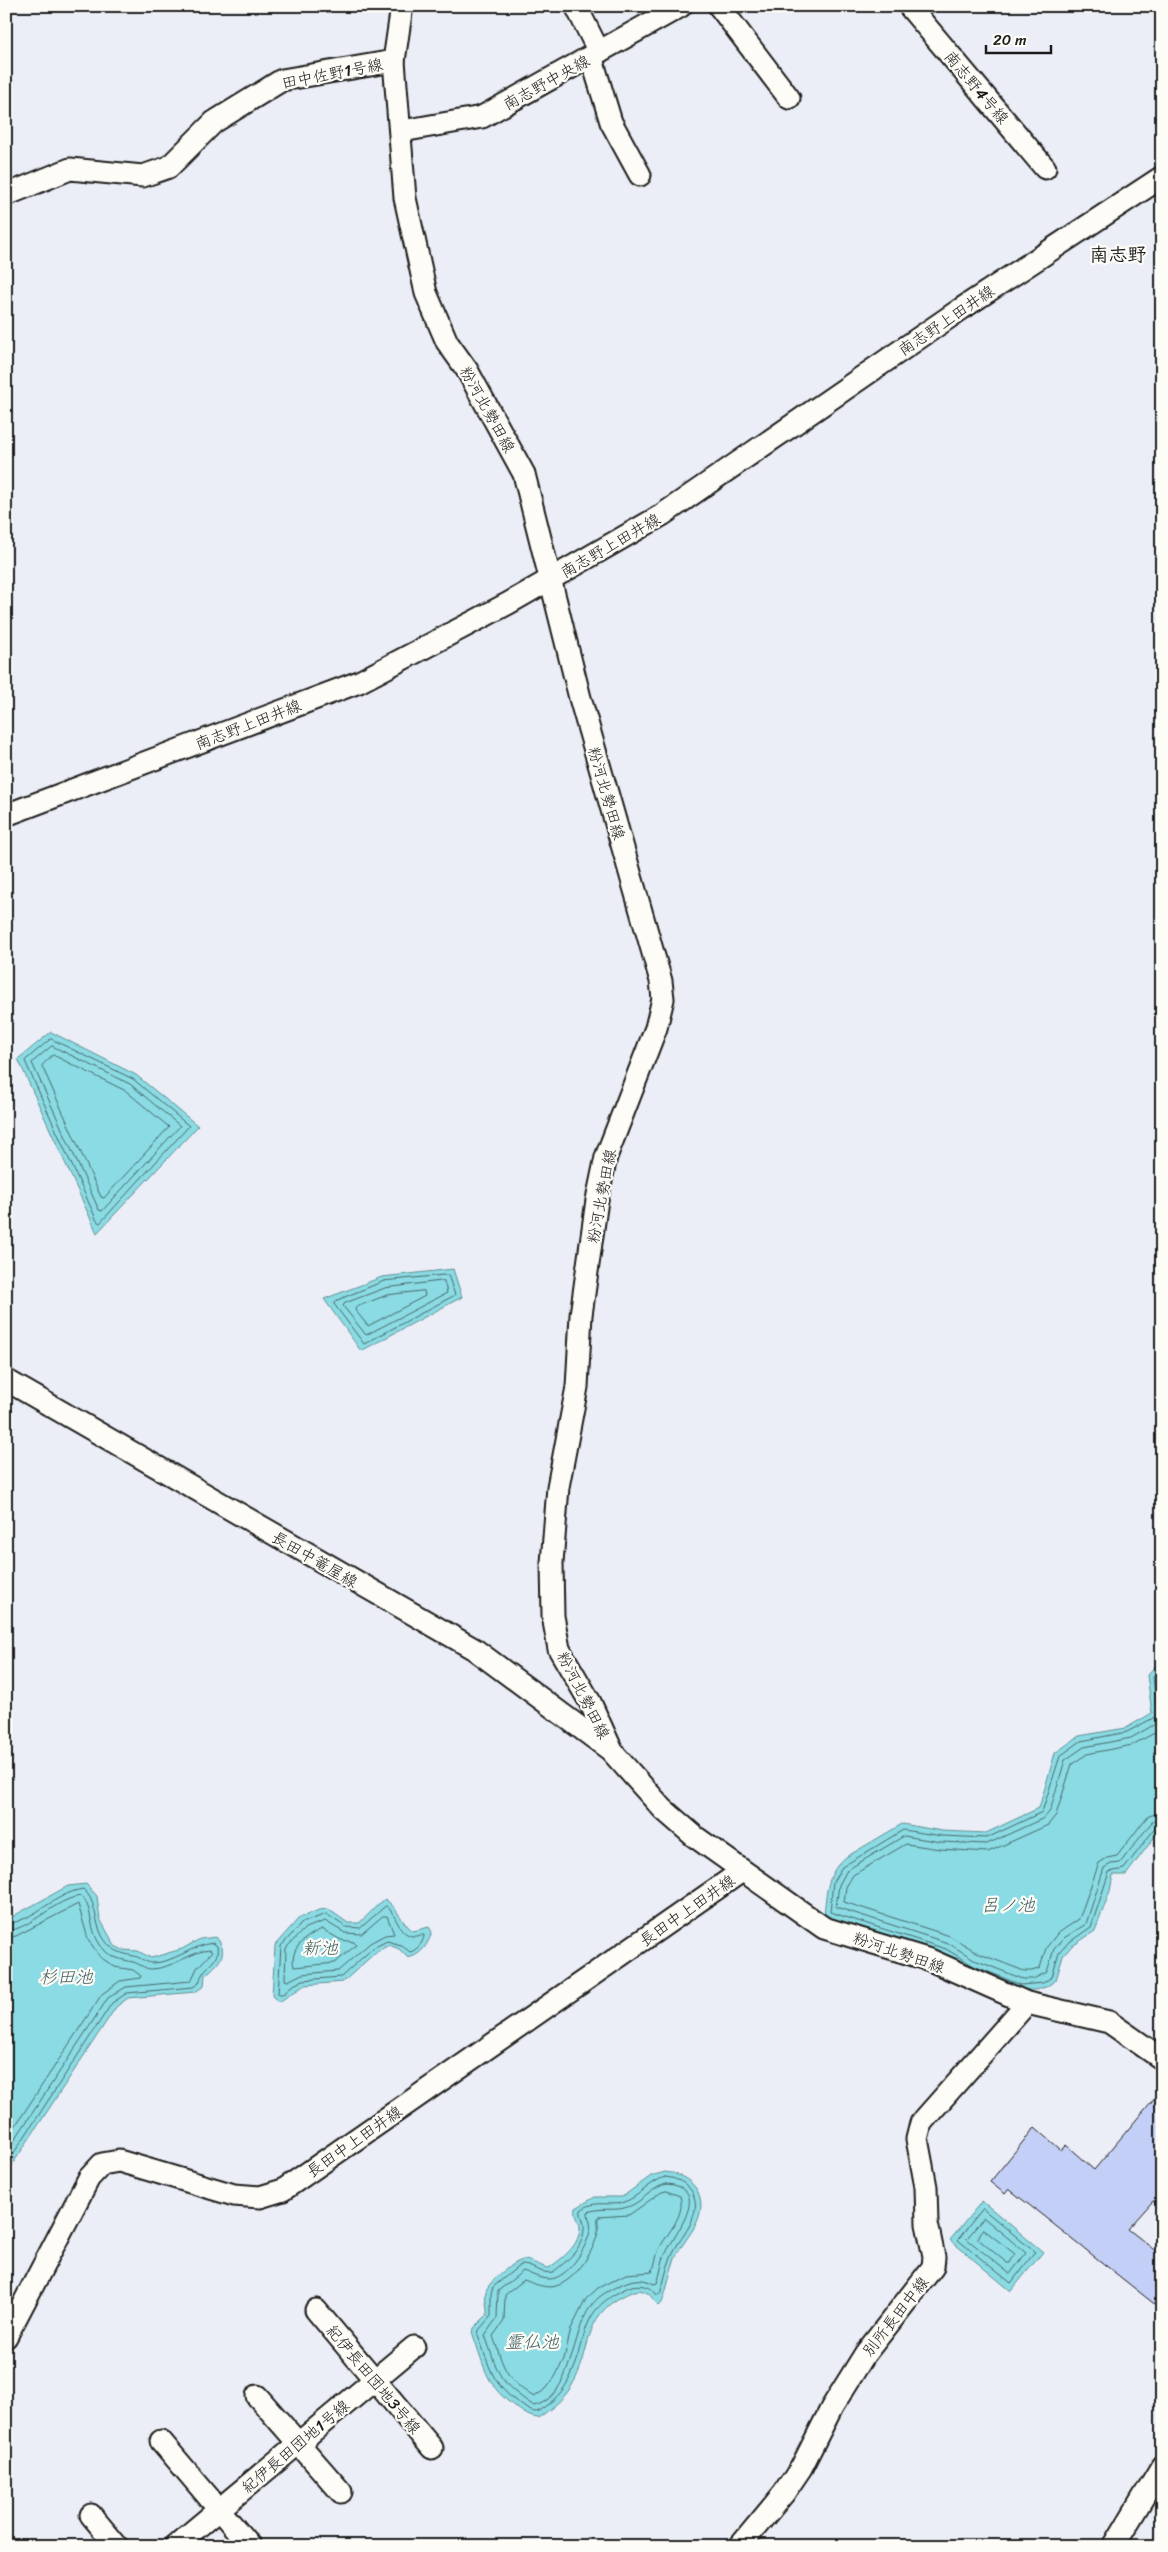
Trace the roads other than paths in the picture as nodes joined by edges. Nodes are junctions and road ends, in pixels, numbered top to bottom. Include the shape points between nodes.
1 (402, 6) edge
2 (576, 6) edge
3 (681, 6) edge
4 (719, 6) edge
5 (908, 6) edge
6 (595, 54) junction
7 (394, 61) junction
8 (789, 98) dead end
9 (402, 131) junction
10 (1045, 168) dead end
11 (640, 175) dead end
12 (1162, 177) edge
13 (6, 195) edge
14 (551, 579) junction
15 (6, 815) edge
16 (6, 1380) edge
17 (613, 1753) junction
18 (742, 1871) junction
19 (1027, 2003) junction
20 (1162, 2059) edge
21 (316, 2310) dead end
22 (6, 2337) edge
23 (414, 2347) dead end
24 (375, 2380) junction
25 (257, 2396) dead end
26 (161, 2441) dead end
27 (298, 2443) junction
28 (432, 2448) dead end
29 (1162, 2466) edge
30 (341, 2492) dead end
31 (219, 2509) junction
32 (92, 2514) dead end
33 (117, 2546) edge
34 (175, 2546) edge
35 (250, 2546) edge
36 (740, 2546) edge
37 (1114, 2546) edge

1 - 7 street, 粉河北勢田線
2 - 6 street
3 - 6 street, 南志野中央線
4 - 8 street
5 - 10 street, 南志野4号線
6 - 9 street, 南志野中央線 via 482,117
6 - 11 street via 612,122
7 - 9 street, 粉河北勢田線
7 - 13 street, 田中佐野1号線 via 282,80 214,122 169,167 143,176 70,170
9 - 14 street, 粉河北勢田線 via 405,198 426,292 447,342 467,370 524,474
12 - 14 street, 南志野上田井線 via 961,309 662,514
14 - 15 street, 南志野上田井線 via 359,682
14 - 17 street, 粉河北勢田線 via 580,698 661,981 662,999 656,1028 606,1157 597,1200 581,1315 577,1387 558,1487 552,1563 553,1616 558,1649 590,1702
16 - 17 street, 長田中篭屋線 via 474,1650
17 - 18 street, 粉河北勢田線 via 663,1809
18 - 19 street, 粉河北勢田線 via 824,1928 930,1960
18 - 22 street, 長田中上田井線 via 283,2190 260,2198 234,2195 119,2161 102,2164 88,2178
19 - 20 street, 粉河北勢田線 via 1109,2022
19 - 36 street, 別所長田中線 via 921,2123 916,2139 926,2187 927,2224 934,2256 932,2267 865,2354 784,2493
21 - 24 street, 紀伊長田団地3号線
23 - 24 street, 紀伊長田団地1号線
24 - 27 street, 紀伊長田団地1号線
24 - 28 street, 紀伊長田団地3号線
25 - 27 street
26 - 31 street
27 - 30 street
27 - 31 street, 紀伊長田団地1号線
29 - 37 street
31 - 34 street, 紀伊長田団地1号線
31 - 35 street
32 - 33 street

